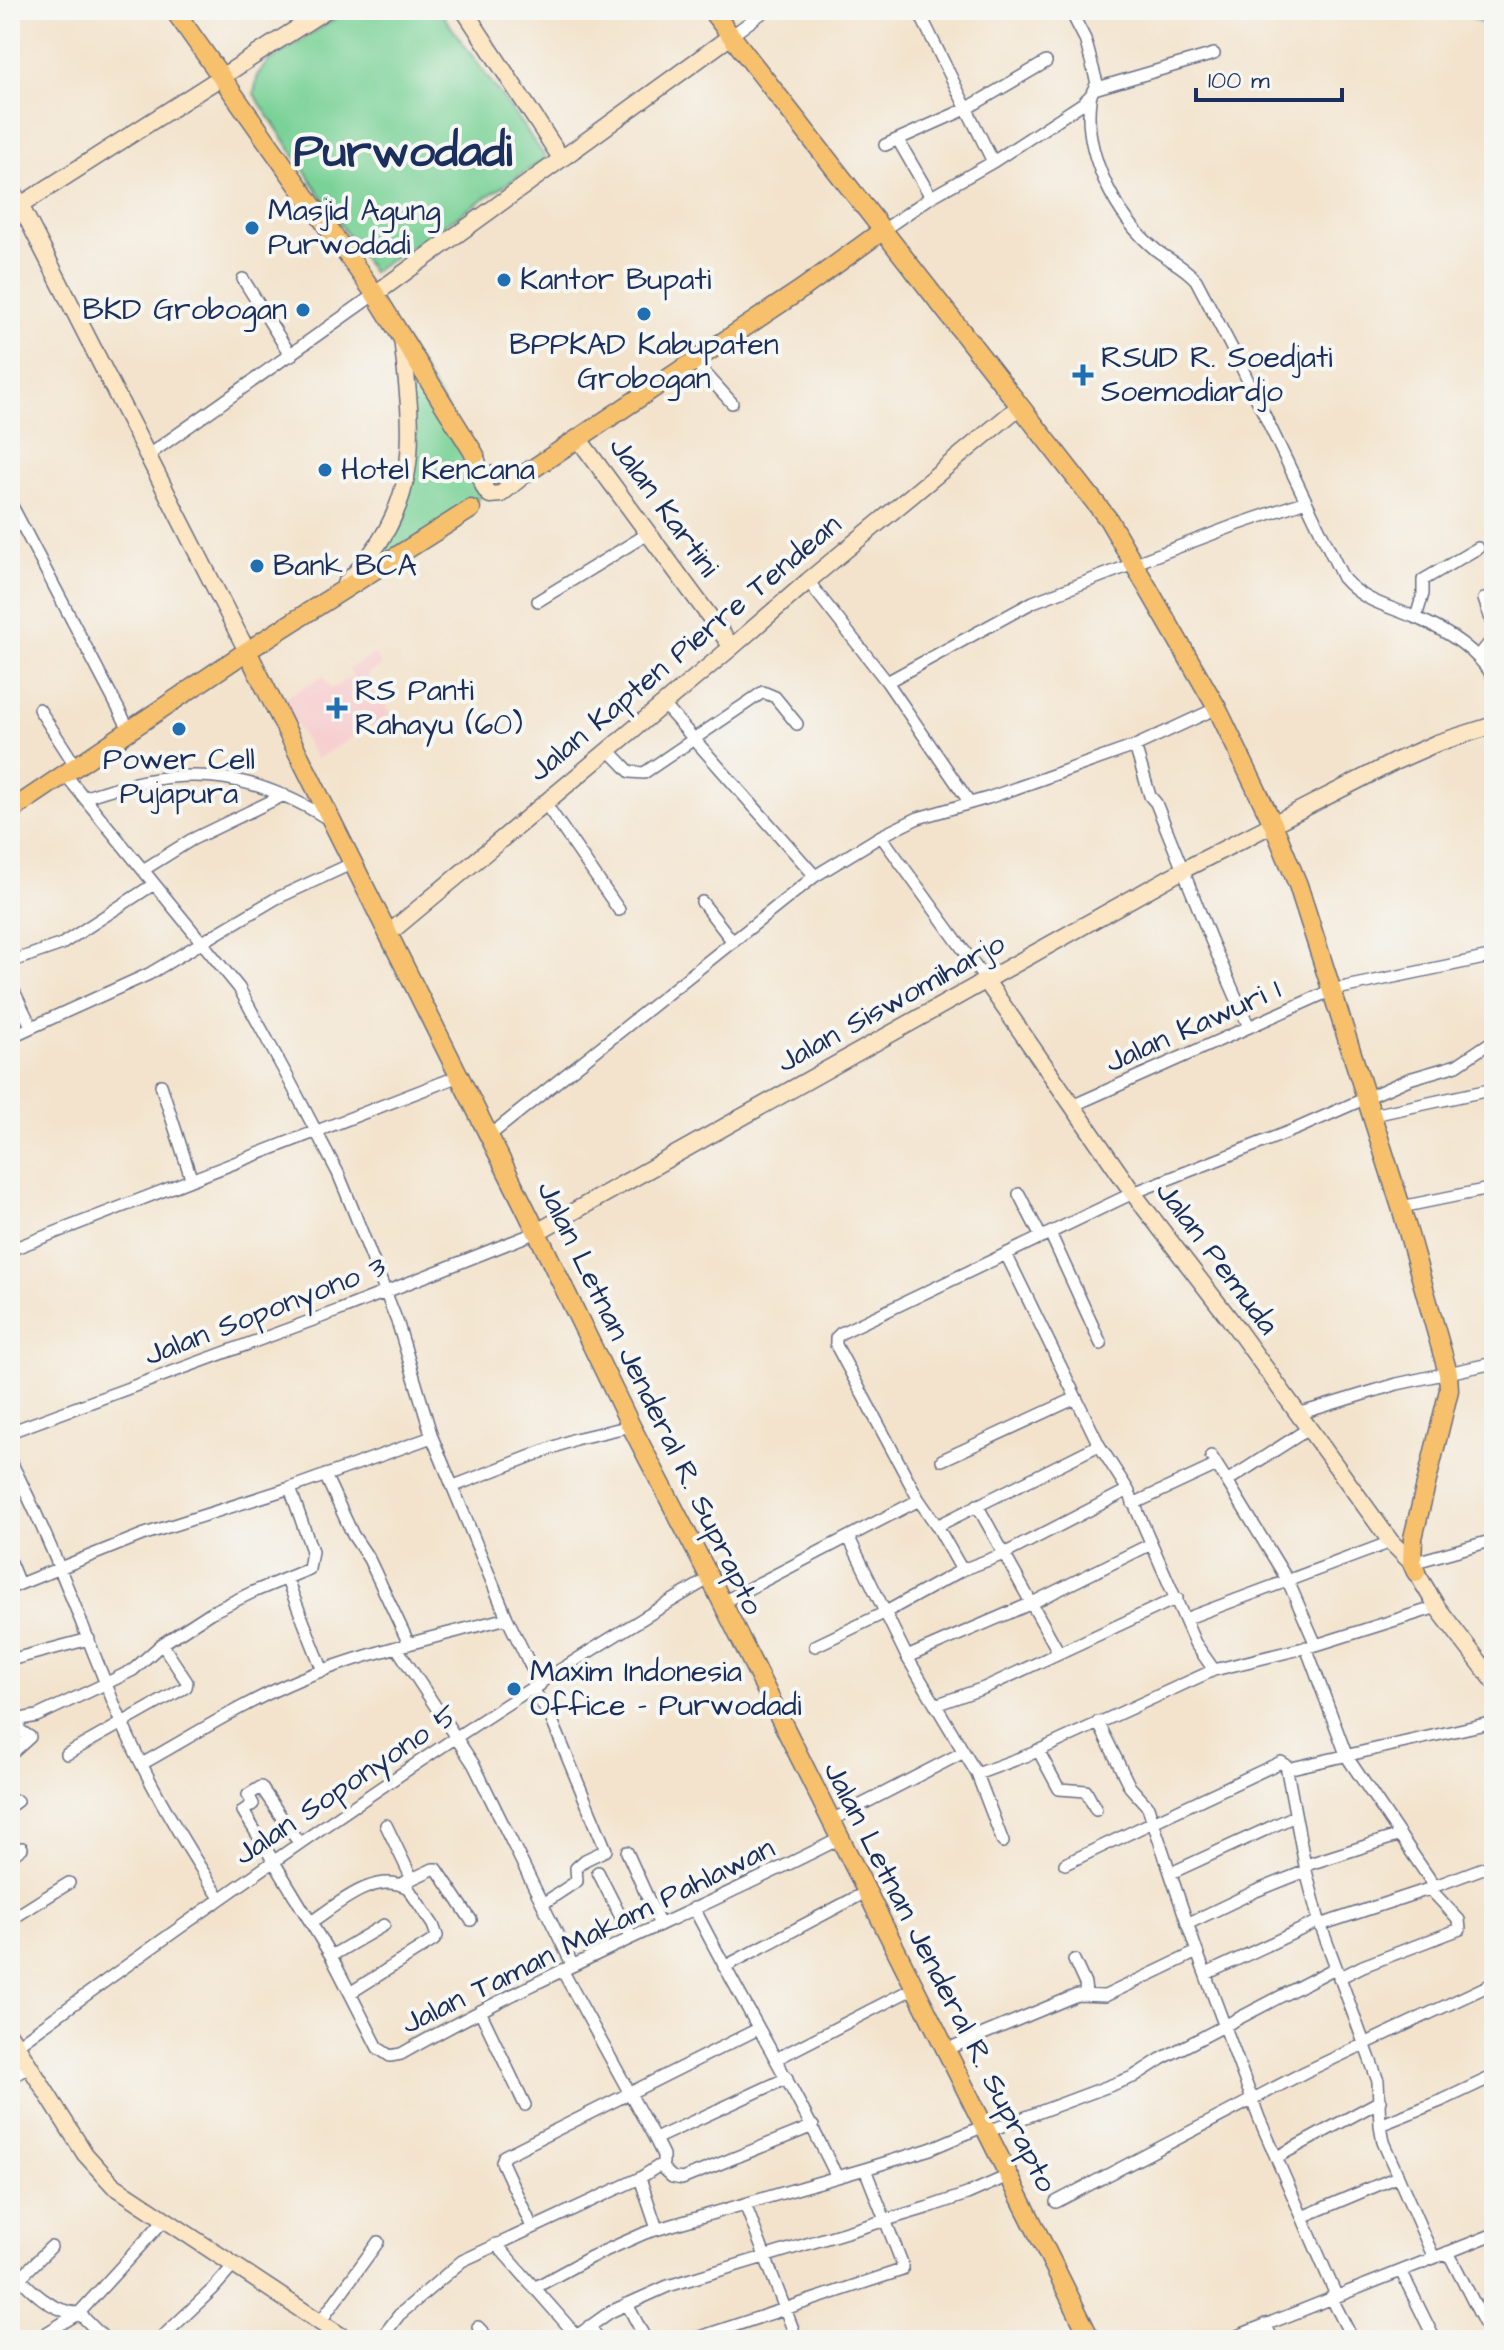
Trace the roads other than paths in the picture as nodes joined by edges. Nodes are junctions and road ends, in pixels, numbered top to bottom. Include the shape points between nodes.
1 (174, 10) edge
2 (326, 10) edge
3 (464, 10) edge
4 (711, 10) edge
5 (766, 10) edge
6 (918, 10) edge
7 (1070, 10) edge
8 (731, 36) junction
9 (1214, 54) dead end
10 (1046, 62) dead end
11 (221, 77) junction
12 (1092, 93) junction
13 (966, 109) junction
14 (898, 140) junction
15 (885, 145) dead end
16 (561, 158) junction
17 (993, 162) junction
18 (10, 185) edge
19 (931, 197) junction
20 (16, 208) edge
21 (882, 231) junction
22 (243, 279) dead end
23 (375, 294) junction
24 (402, 335) junction
25 (291, 356) junction
26 (694, 361) junction
27 (732, 403) dead end
28 (1020, 406) junction
29 (578, 438) junction
30 (475, 455) joint
31 (147, 456) junction
32 (528, 472) joint
33 (493, 485) junction
34 (1306, 501) junction
35 (10, 502) edge
36 (471, 509) joint
37 (649, 533) junction
38 (1478, 548) dead end
39 (1135, 562) junction
40 (808, 581) junction
41 (330, 599) junction
42 (1484, 599) dead end
43 (538, 601) dead end
44 (1416, 617) junction
45 (1494, 628) edge
46 (1494, 637) edge
47 (732, 647) junction
48 (247, 651) junction
49 (1478, 657) junction
50 (1494, 678) edge
51 (887, 682) junction
52 (664, 705) junction
53 (1217, 708) junction
54 (39, 709) dead end
55 (797, 724) dead end
56 (1494, 725) edge
57 (130, 731) junction
58 (695, 739) junction
59 (1135, 746) junction
60 (609, 750) junction
61 (70, 769) junction
62 (284, 795) junction
63 (86, 797) junction
64 (545, 803) junction
65 (970, 803) junction
66 (10, 811) edge
67 (332, 821) junction
68 (1273, 824) junction
69 (881, 836) junction
70 (353, 863) junction
71 (143, 870) junction
72 (1183, 870) junction
73 (815, 876) junction
74 (154, 884) junction
75 (702, 902) dead end
76 (619, 910) dead end
77 (388, 934) junction
78 (203, 942) junction
79 (733, 942) junction
80 (1494, 956) edge
81 (10, 962) edge
82 (986, 981) junction
83 (10, 983) edge
84 (1332, 990) junction
85 (31, 1026) junction
86 (1249, 1027) junction
87 (10, 1037) edge
88 (1494, 1040) edge
89 (459, 1076) junction
90 (161, 1085) dead end
91 (1494, 1089) edge
92 (1366, 1097) junction
93 (1072, 1106) junction
94 (1373, 1115) junction
95 (317, 1132) junction
96 (489, 1136) junction
97 (191, 1178) junction
98 (1494, 1188) edge
99 (1133, 1193) junction
100 (1019, 1194) dead end
101 (1401, 1207) junction
102 (537, 1232) junction
103 (1046, 1235) junction
104 (10, 1250) edge
105 (1006, 1254) junction
106 (385, 1292) junction
107 (1101, 1344) dead end
108 (1494, 1363) edge
109 (1448, 1373) junction
110 (1076, 1398) junction
111 (1298, 1414) junction
112 (631, 1426) junction
113 (1308, 1429) junction
114 (10, 1432) edge
115 (432, 1437) junction
116 (1099, 1445) junction
117 (10, 1460) edge
118 (942, 1460) dead end
119 (325, 1475) junction
120 (1227, 1481) junction
121 (454, 1486) junction
122 (290, 1488) junction
123 (1128, 1490) junction
124 (919, 1500) junction
125 (1133, 1504) junction
126 (977, 1505) junction
127 (937, 1526) junction
128 (849, 1538) junction
129 (1494, 1540) edge
130 (1391, 1542) junction
131 (1151, 1544) junction
132 (1004, 1554) junction
133 (10, 1562) edge
134 (59, 1567) junction
135 (1414, 1567) junction
136 (962, 1570) junction
137 (710, 1578) junction
138 (287, 1580) junction
139 (1288, 1581) junction
140 (14, 1586) edge
141 (1177, 1598) junction
142 (721, 1603) junction
143 (1032, 1603) junction
144 (1437, 1607) junction
145 (884, 1613) junction
146 (507, 1618) junction
147 (1185, 1619) junction
148 (89, 1639) junction
149 (162, 1644) junction
150 (403, 1646) junction
151 (815, 1646) dead end
152 (1311, 1646) junction
153 (1059, 1653) junction
154 (907, 1657) junction
155 (10, 1660) edge
156 (1214, 1670) junction
157 (323, 1671) junction
158 (1494, 1681) edge
159 (107, 1683) junction
160 (536, 1687) junction
161 (935, 1705) junction
162 (15, 1720) edge
163 (1098, 1722) junction
164 (1494, 1722) edge
165 (122, 1723) junction
166 (457, 1738) junction
167 (1038, 1750) junction
168 (962, 1753) junction
169 (67, 1754) dead end
170 (10, 1755) edge
171 (1347, 1757) junction
172 (142, 1764) junction
173 (1287, 1769) junction
174 (977, 1774) junction
175 (1096, 1810) dead end
176 (1295, 1816) junction
177 (830, 1821) junction
178 (1153, 1822) junction
179 (386, 1825) dead end
180 (1400, 1835) junction
181 (839, 1839) junction
182 (1003, 1842) dead end
183 (299, 1843) junction
184 (22, 1848) dead end
185 (627, 1852) dead end
186 (10, 1857) edge
187 (274, 1860) junction
188 (1065, 1864) dead end
189 (1494, 1864) edge
190 (1306, 1868) junction
191 (598, 1872) dead end
192 (1171, 1873) junction
193 (407, 1882) junction
194 (69, 1883) dead end
195 (1433, 1888) junction
196 (866, 1892) junction
197 (220, 1898) junction
198 (544, 1903) junction
199 (694, 1908) junction
200 (10, 1920) edge
201 (471, 1920) dead end
202 (311, 1922) junction
203 (1320, 1923) junction
204 (1187, 1924) junction
205 (384, 1925) dead end
206 (660, 1925) junction
207 (631, 1937) junction
208 (1197, 1952) junction
209 (331, 1956) junction
210 (1074, 1960) dead end
211 (567, 1967) junction
212 (724, 1967) junction
213 (1337, 1973) junction
214 (1206, 1974) junction
215 (1494, 1983) edge
216 (914, 1988) junction
217 (350, 1993) junction
218 (1086, 1994) junction
219 (480, 2011) junction
220 (1226, 2026) junction
221 (758, 2029) junction
222 (14, 2040) edge
223 (1365, 2044) junction
224 (945, 2050) junction
225 (776, 2059) junction
226 (30, 2066) junction
227 (1494, 2076) edge
228 (10, 2078) edge
229 (787, 2078) junction
230 (629, 2093) junction
231 (1253, 2099) junction
232 (1380, 2101) junction
233 (525, 2105) dead end
234 (1380, 2125) junction
235 (813, 2126) junction
236 (985, 2129) junction
237 (655, 2139) junction
238 (1277, 2157) junction
239 (661, 2167) junction
240 (865, 2169) junction
241 (1008, 2176) junction
242 (837, 2177) junction
243 (1397, 2177) junction
244 (640, 2178) junction
245 (1056, 2202) dead end
246 (745, 2204) junction
247 (1302, 2217) junction
248 (165, 2219) junction
249 (884, 2220) junction
250 (532, 2227) junction
251 (657, 2229) junction
252 (1494, 2234) edge
253 (378, 2242) dead end
254 (496, 2244) junction
255 (51, 2247) dead end
256 (1448, 2252) junction
257 (764, 2257) junction
258 (1434, 2258) junction
259 (234, 2265) junction
260 (10, 2268) edge
261 (1401, 2271) junction
262 (20, 2278) junction
263 (534, 2288) junction
264 (1334, 2296) junction
265 (627, 2304) junction
266 (785, 2309) junction
267 (79, 2313) junction
268 (320, 2322) junction
269 (1265, 2324) junction
270 (589, 2326) junction
271 (478, 2327) dead end
272 (574, 2338) edge
273 (35, 2340) edge
274 (106, 2340) edge
275 (159, 2340) edge
276 (347, 2340) edge
277 (380, 2340) edge
278 (490, 2340) edge
279 (600, 2340) edge
280 (646, 2340) edge
281 (691, 2340) edge
282 (797, 2340) edge
283 (1091, 2340) edge
284 (1227, 2340) edge
285 (1273, 2340) edge
286 (1353, 2340) edge
287 (1435, 2340) edge
288 (1493, 2340) edge

1 - 11 main road
2 - 11 main road
3 - 16 main road
4 - 8 main road
5 - 8 street
6 - 13 street
7 - 12 street via 1085,39 1097,83
8 - 16 main road
8 - 21 main road
9 - 12 street
10 - 13 street
11 - 20 main road
11 - 23 main road
12 - 17 street
12 - 34 street via 1089,134 1107,185 1156,250 1196,280
13 - 14 street
13 - 17 street
14 - 15 street
14 - 19 street
16 - 23 main road
17 - 19 street
18 - 20 main road
19 - 21 street
20 - 31 main road
21 - 26 main road
21 - 28 main road
22 - 25 street
23 - 24 main road
23 - 25 street
24 - 30 main road
24 - 41 main road via 408,478 378,546
25 - 31 street
26 - 27 street
26 - 29 main road
28 - 39 main road
28 - 40 main road, Jalan Kapten Pierre Tendean
29 - 32 main road
29 - 37 main road, Jalan Kartini
30 - 33 main road
31 - 48 main road
32 - 33 main road
33 - 36 main road
34 - 39 street
34 - 44 street via 1352,588
35 - 57 street
36 - 41 main road
37 - 43 street
37 - 47 main road, Jalan Kartini
38 - 44 street via 1423,580
39 - 51 street via 1033,602
39 - 53 main road
40 - 47 main road, Jalan Kapten Pierre Tendean
40 - 51 street
41 - 48 main road
42 - 45 street
44 - 49 street
46 - 49 street
47 - 52 main road, Jalan Kapten Pierre Tendean
48 - 57 main road
48 - 67 main road, Jalan Letnan Jenderal R. Suprapto
49 - 50 street
51 - 65 street
52 - 58 street
52 - 60 main road, Jalan Kapten Pierre Tendean
53 - 59 street
53 - 68 main road
54 - 61 street
55 - 58 street via 775,697 763,692
56 - 68 main road, Jalan Siswomiharjo via 1437,743
57 - 61 main road
58 - 60 street via 638,774
58 - 73 street
59 - 65 street
59 - 72 street via 1150,796
60 - 64 main road, Jalan Kapten Pierre Tendean
61 - 63 street
61 - 66 main road
62 - 63 street via 216,776 177,775 140,779
62 - 67 street
62 - 71 street
63 - 71 street
64 - 76 street
64 - 77 main road, Jalan Kapten Pierre Tendean
65 - 69 street via 918,818
67 - 70 main road, Jalan Letnan Jenderal R. Suprapto
68 - 72 main road, Jalan Siswomiharjo
68 - 84 main road
69 - 73 street
69 - 82 street
70 - 77 main road, Jalan Letnan Jenderal R. Suprapto
70 - 78 street via 275,899
71 - 74 street
72 - 82 main road, Jalan Siswomiharjo
72 - 86 street
73 - 79 street
74 - 78 street
74 - 81 street via 62,944
75 - 79 street
77 - 89 main road, Jalan Letnan Jenderal R. Suprapto
78 - 85 street via 149,974
78 - 95 street via 239,988
79 - 96 street
80 - 84 street, Jalan Kawuri 1
82 - 93 main road, Jalan Pemuda
82 - 102 main road, Jalan Siswomiharjo
83 - 85 street
84 - 86 street, Jalan Kawuri 1
84 - 92 main road
85 - 87 street
86 - 93 street, Jalan Kawuri 1
88 - 92 street via 1457,1065
89 - 95 street
89 - 96 main road, Jalan Letnan Jenderal R. Suprapto
90 - 97 street
91 - 94 street
92 - 94 main road
92 - 99 street
93 - 99 main road, Jalan Pemuda
94 - 101 main road
95 - 97 street
95 - 106 street
96 - 102 main road, Jalan Letnan Jenderal R. Suprapto
97 - 104 street
98 - 101 street
99 - 103 street
99 - 111 main road, Jalan Pemuda
100 - 103 street
101 - 109 main road
102 - 106 street, Jalan Soponyono 3
102 - 112 main road, Jalan Letnan Jenderal R. Suprapto
103 - 105 street
103 - 107 street
105 - 110 street
105 - 124 street via 836,1338
106 - 114 street, Jalan Soponyono 3
106 - 115 street
108 - 109 street
109 - 111 street
109 - 135 main road via 1449,1390 1416,1518
110 - 116 street
110 - 118 street
111 - 113 main road, Jalan Pemuda
112 - 121 street via 575,1439
112 - 137 main road, Jalan Letnan Jenderal R. Suprapto
113 - 120 street
113 - 130 main road, Jalan Pemuda
115 - 119 street
115 - 121 street
116 - 123 street
116 - 126 street
117 - 134 street
119 - 122 street
119 - 150 street via 369,1559
120 - 125 street via 1214,1460
120 - 139 street
121 - 146 street
122 - 134 street
122 - 138 street via 312,1562
123 - 125 street
123 - 132 street
124 - 127 street
124 - 128 street
125 - 131 street
126 - 127 street
126 - 132 street
127 - 136 street
128 - 142 street
128 - 145 street
129 - 135 street
130 - 135 main road, Jalan Pemuda
130 - 139 street
131 - 141 street
131 - 143 street
132 - 136 street
132 - 143 street
133 - 140 street
134 - 140 street
134 - 148 street
135 - 144 main road, Jalan Pemuda
136 - 145 street
137 - 142 main road, Jalan Letnan Jenderal R. Suprapto
137 - 160 street, Jalan Soponyono 5
138 - 149 street via 231,1602
138 - 157 street
139 - 147 street
139 - 152 street
141 - 147 street
141 - 153 street
142 - 177 main road, Jalan Letnan Jenderal R. Suprapto
143 - 153 street
143 - 154 street
144 - 152 street
144 - 158 main road, Jalan Pemuda
145 - 151 street
145 - 154 street
146 - 150 street
146 - 160 street
147 - 156 street
148 - 155 street
148 - 159 street
149 - 159 street via 133,1670
149 - 165 street via 188,1685
150 - 157 street
150 - 166 street
152 - 156 street
152 - 171 street
153 - 161 street
154 - 161 street
156 - 163 street
157 - 172 street via 244,1705
159 - 162 street via 37,1716
159 - 165 street
160 - 166 street, Jalan Soponyono 5
160 - 198 street via 606,1850 585,1860 576,1868 577,1881
161 - 168 street
162 - 170 street via 28,1739
163 - 167 street
163 - 178 street
164 - 171 street
165 - 169 street
165 - 172 street
166 - 183 street, Jalan Soponyono 5
166 - 198 street
167 - 174 street
167 - 175 street via 1059,1789 1086,1791
168 - 174 street
168 - 177 street
171 - 173 street
171 - 180 street
172 - 197 street
173 - 176 street
173 - 178 street via 1281,1762
174 - 182 street
176 - 190 street
176 - 192 street
177 - 181 main road, Jalan Letnan Jenderal R. Suprapto
178 - 188 street
178 - 192 street
179 - 193 street
180 - 190 street
180 - 195 street
181 - 196 main road, Jalan Letnan Jenderal R. Suprapto
181 - 199 street, Jalan Taman Makam Pahlawan
183 - 187 street, Jalan Soponyono 5
183 - 187 street, Jalan Taman Makam Pahlawan via 261,1787 248,1795 253,1804 243,1811
184 - 186 street
185 - 206 street
187 - 197 street, Jalan Soponyono 5
187 - 202 street, Jalan Taman Makam Pahlawan
189 - 195 street
190 - 203 street
190 - 204 street
191 - 207 street
192 - 204 street
193 - 201 street via 437,1869
193 - 202 street via 360,1890
193 - 217 street via 437,1936
194 - 200 street
195 - 203 street
195 - 213 street via 1459,1920 1460,1929
196 - 212 street
196 - 216 main road, Jalan Letnan Jenderal R. Suprapto
197 - 222 street, Jalan Soponyono 5
198 - 211 street
199 - 206 street, Jalan Taman Makam Pahlawan
199 - 212 street
202 - 209 street, Jalan Taman Makam Pahlawan
203 - 213 street
203 - 214 street
204 - 208 street
205 - 209 street
206 - 207 street, Jalan Taman Makam Pahlawan
207 - 211 street, Jalan Taman Makam Pahlawan
208 - 214 street
208 - 218 street via 1105,1996
209 - 217 street, Jalan Taman Makam Pahlawan
210 - 218 street
211 - 219 street, Jalan Taman Makam Pahlawan
211 - 230 street
212 - 221 street
213 - 220 street
213 - 223 street
214 - 220 street
215 - 223 street
216 - 224 main road, Jalan Letnan Jenderal R. Suprapto
216 - 225 street
217 - 219 street, Jalan Taman Makam Pahlawan via 378,2048 390,2056
218 - 224 street
219 - 233 street
220 - 231 street
220 - 236 street via 1133,2077
221 - 225 street
221 - 230 street
222 - 226 main road
223 - 231 street
223 - 232 street
224 - 236 main road, Jalan Letnan Jenderal R. Suprapto
225 - 229 street
226 - 228 street
226 - 248 main road via 98,2171
227 - 234 street
229 - 235 street
229 - 237 street
230 - 237 street
230 - 250 street via 504,2156 502,2162
231 - 238 street
231 - 245 street
232 - 234 street
232 - 238 street
234 - 243 street
235 - 239 street via 682,2179
235 - 242 street
236 - 240 street
236 - 241 main road, Jalan Letnan Jenderal R. Suprapto
237 - 239 street via 664,2160
238 - 247 street
239 - 244 street
240 - 242 street
240 - 249 street
241 - 249 street
241 - 283 main road, Jalan Letnan Jenderal R. Suprapto
242 - 246 street
243 - 247 street
243 - 258 street
244 - 250 street
244 - 251 street
246 - 251 street
246 - 257 street
247 - 264 street
248 - 259 main road
248 - 267 street
249 - 257 street
249 - 266 street via 902,2270
250 - 254 street
251 - 263 street
252 - 256 street
253 - 268 street
254 - 263 street
254 - 277 street via 462,2261 399,2315
255 - 262 street
256 - 258 street
256 - 288 street
257 - 265 street
257 - 266 street
258 - 261 street
259 - 268 main road
259 - 275 street
260 - 262 street
261 - 264 street
261 - 287 street
262 - 267 street via 47,2303
263 - 272 street
264 - 269 street
264 - 286 street
265 - 270 street
265 - 280 street
266 - 281 street
266 - 282 street
267 - 273 street
267 - 274 street
268 - 276 main road
269 - 284 street
269 - 285 street
270 - 272 street
270 - 279 street
271 - 278 street

